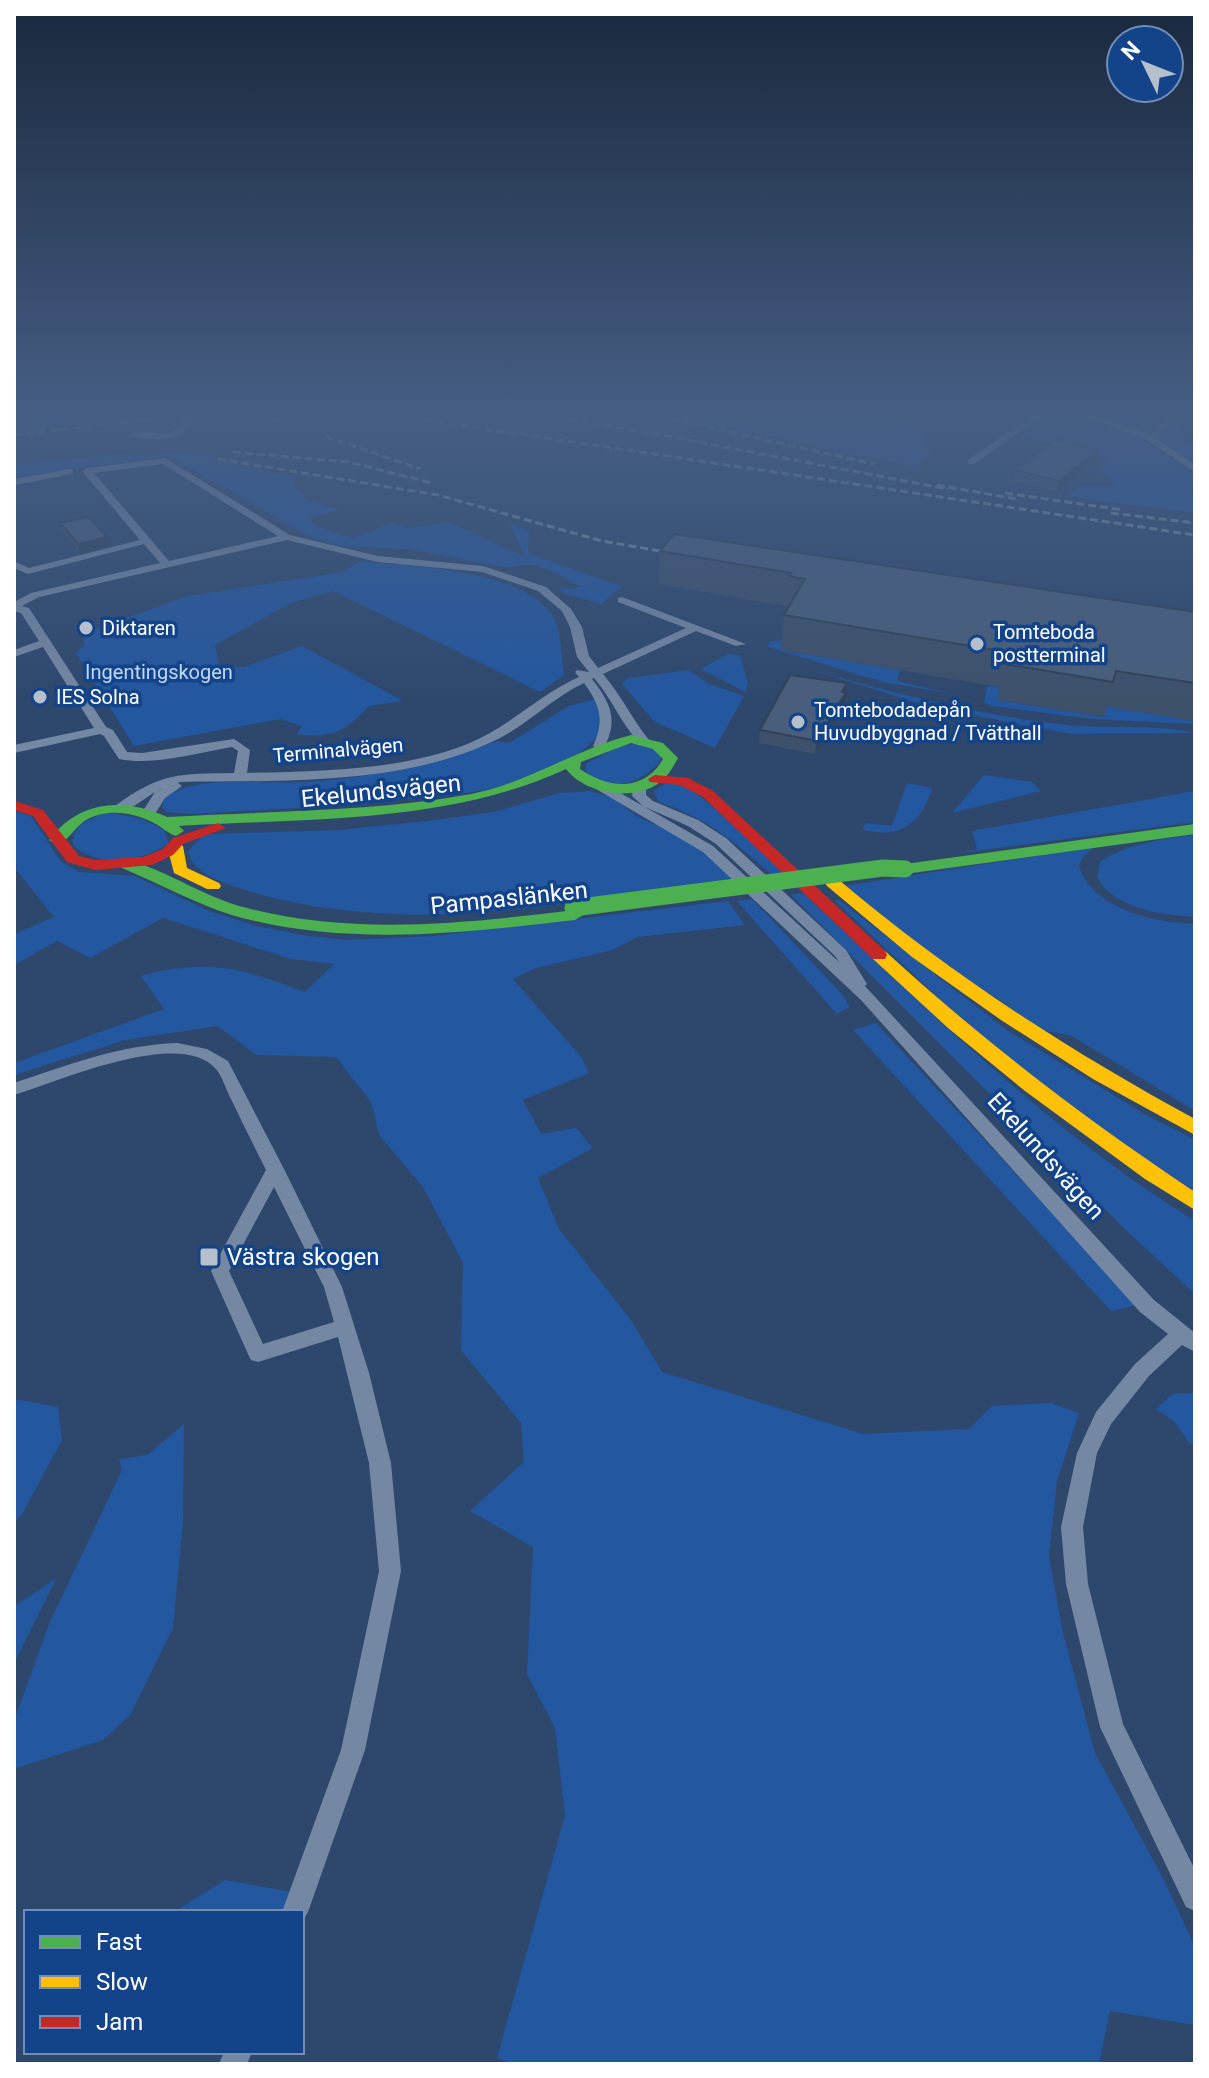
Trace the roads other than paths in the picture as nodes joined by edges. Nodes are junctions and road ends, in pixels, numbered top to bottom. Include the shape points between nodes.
1 (118, 508) edge
2 (240, 508) edge
3 (287, 537) junction
4 (146, 541) junction
5 (14, 564) edge
6 (167, 565) junction
7 (622, 600) dead end
8 (14, 607) edge
9 (694, 628) junction
10 (47, 642) junction
11 (740, 644) dead end
12 (14, 654) edge
13 (591, 676) junction
14 (101, 730) junction
15 (643, 740) junction
16 (599, 746) junction
17 (14, 749) edge
18 (671, 758) junction
19 (574, 762) junction
20 (240, 776) junction
21 (200, 778) junction
22 (648, 782) junction
23 (596, 787) junction
24 (14, 796) edge
25 (746, 803) dead end
26 (14, 805) edge
27 (110, 810) junction
28 (148, 814) junction
29 (166, 822) junction
30 (1195, 829) edge
31 (57, 840) junction
32 (176, 844) junction
33 (808, 860) dead end
34 (128, 865) junction
35 (574, 912) junction
36 (866, 996) junction
37 (14, 1089) edge
38 (1195, 1128) edge
39 (275, 1169) junction
40 (1195, 1202) edge
41 (345, 1327) junction
42 (1188, 1340) edge
43 (1195, 1898) edge
44 (296, 1910) edge

1 - 4 street
2 - 3 street
3 - 6 street
3 - 13 street via 378,559 443,563 516,578 566,609 576,627 570,644 573,656
4 - 5 street via 28,571
4 - 6 street
6 - 8 street via 35,595
7 - 9 street
8 - 10 street via 25,610
9 - 11 street
9 - 13 street, Terminalvägen
10 - 12 street
10 - 14 street
13 - 15 street via 614,694
13 - 16 street via 609,715
13 - 20 street, Terminalvägen via 492,737 433,759 334,775
14 - 17 street
14 - 20 street, Terminalvägen via 109,733 123,756 132,758 234,743 244,750
15 - 16 main road
15 - 18 main road
16 - 19 main road, Ekelundsvägen
18 - 22 main road via 666,771
18 - 25 main road via 716,778
19 - 23 main road via 573,770
19 - 29 main road, Ekelundsvägen via 483,797 357,811
20 - 21 street, Terminalvägen
21 - 27 street, Terminalvägen via 162,782
21 - 28 street, Terminalvägen via 160,795
22 - 23 main road
22 - 36 street, Ekelundsvägen via 639,796 707,831 746,864 841,953
22 - 40 main road via 683,781 708,794 959,1031 1098,1139
23 - 32 main road, Ekelundsvägen via 560,786 487,805 357,823 207,829
23 - 36 street, Ekelundsvägen via 696,840
24 - 27 main road via 52,806
26 - 31 main road, Ekelundsvägen via 38,813
27 - 28 main road
27 - 31 main road via 71,820
28 - 29 main road
29 - 32 main road via 174,827
30 - 35 main road, Pampaslänken via 887,875
31 - 34 main road, Ekelundsvägen via 81,862
32 - 34 main road, Ekelundsvägen via 156,858
32 - 35 main road, Pampaslänken via 176,862 189,876 327,919 460,921
33 - 38 main road via 900,941 1009,1021
34 - 35 main road, Pampaslänken via 205,900 318,930 418,932
36 - 42 street, Ekelundsvägen via 1147,1306
37 - 39 street via 145,1049 202,1052 222,1065
39 - 41 street via 333,1287
39 - 41 street via 220,1271 258,1354
41 - 44 street via 380,1463 390,1571 353,1750
42 - 43 street via 1142,1370 1103,1418 1084,1464 1072,1527 1077,1584 1112,1727

